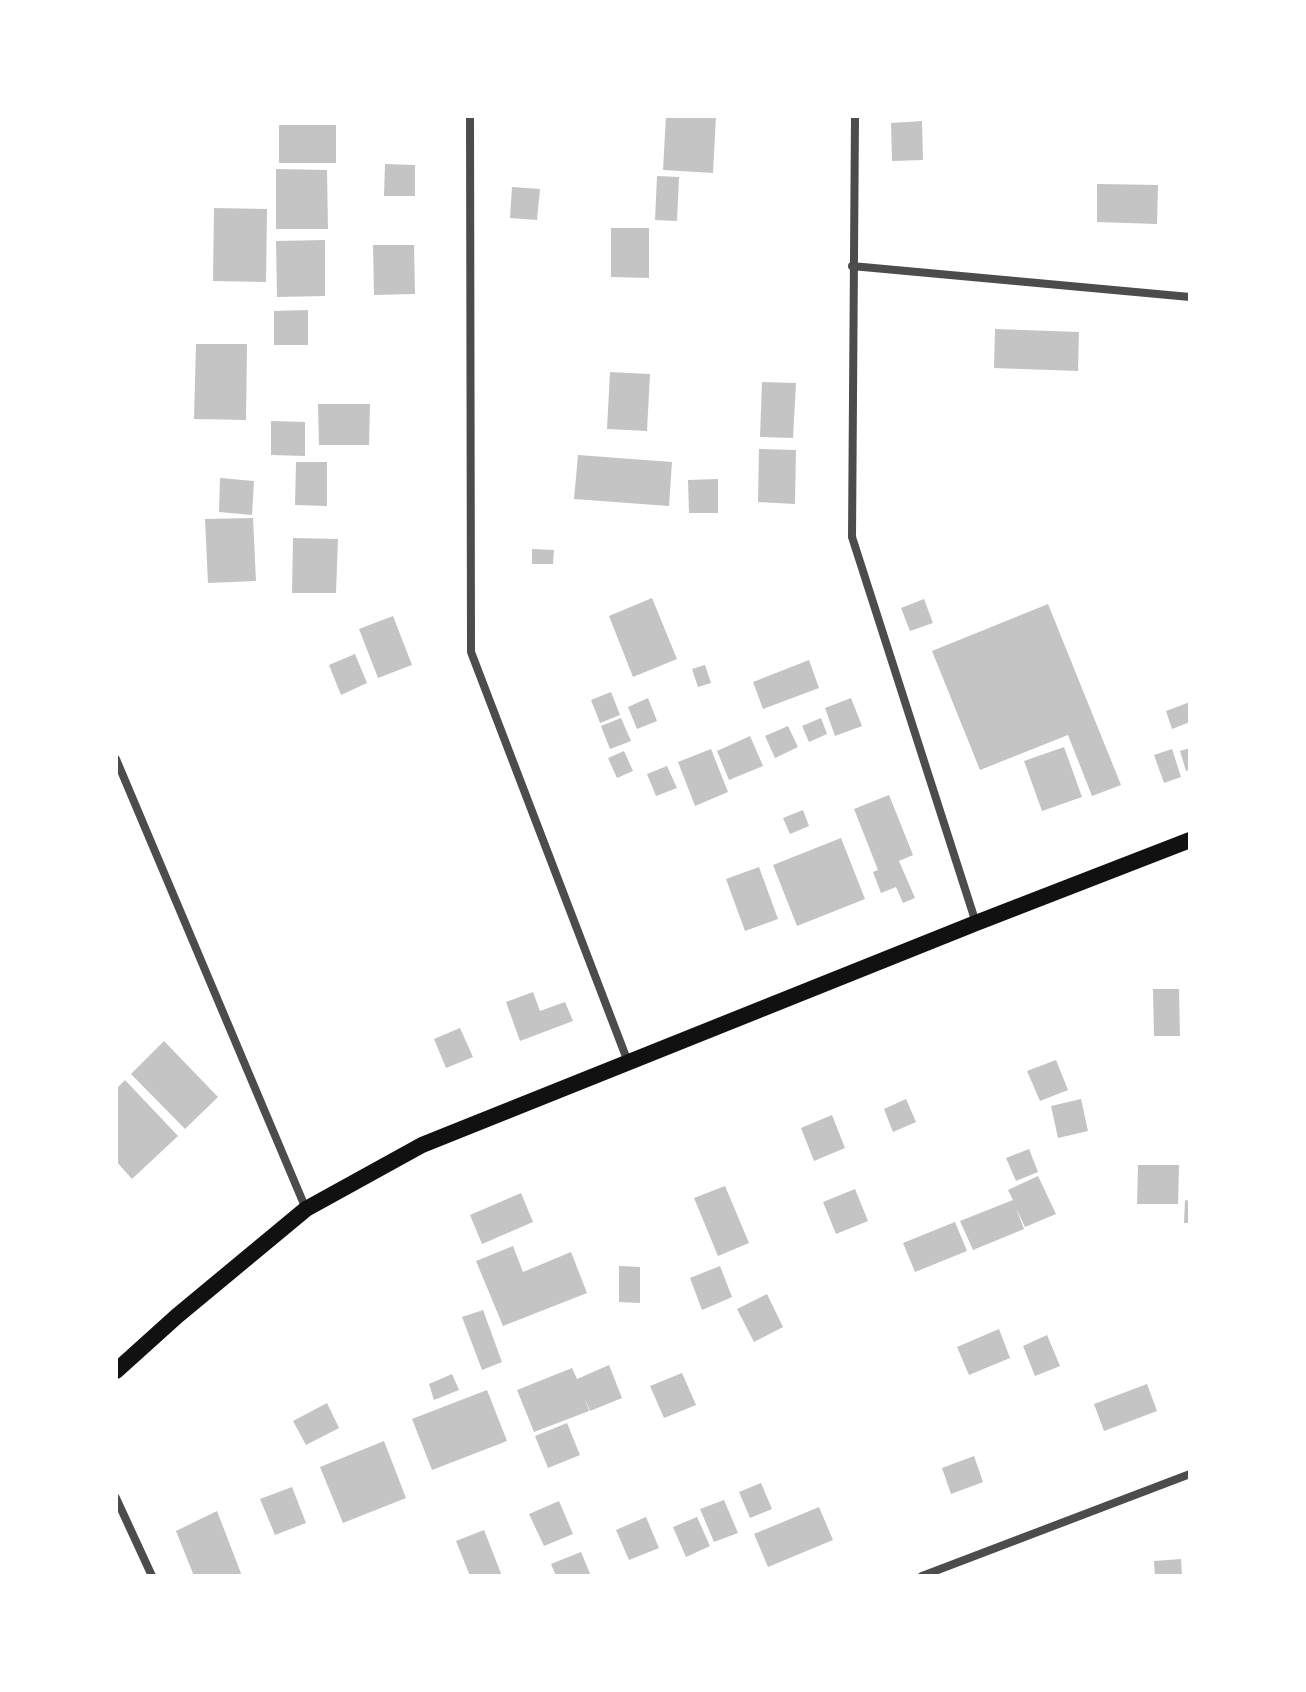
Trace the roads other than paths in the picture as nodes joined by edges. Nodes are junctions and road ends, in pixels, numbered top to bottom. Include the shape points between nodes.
1 (470, 116) edge
2 (855, 116) edge
3 (852, 266) junction
4 (1190, 297) edge
5 (116, 759) edge
6 (1190, 840) edge
7 (976, 923) junction
8 (628, 1062) junction
9 (306, 1209) junction
10 (116, 1371) edge
11 (1190, 1474) edge
12 (116, 1498) edge
13 (152, 1576) edge
14 (922, 1576) edge

1 - 8 street via 471,652
2 - 3 street
3 - 4 street
3 - 7 street via 852,537
5 - 9 street
6 - 7 main road
7 - 8 main road
8 - 9 main road via 422,1145
9 - 10 main road
11 - 14 street
12 - 13 street

